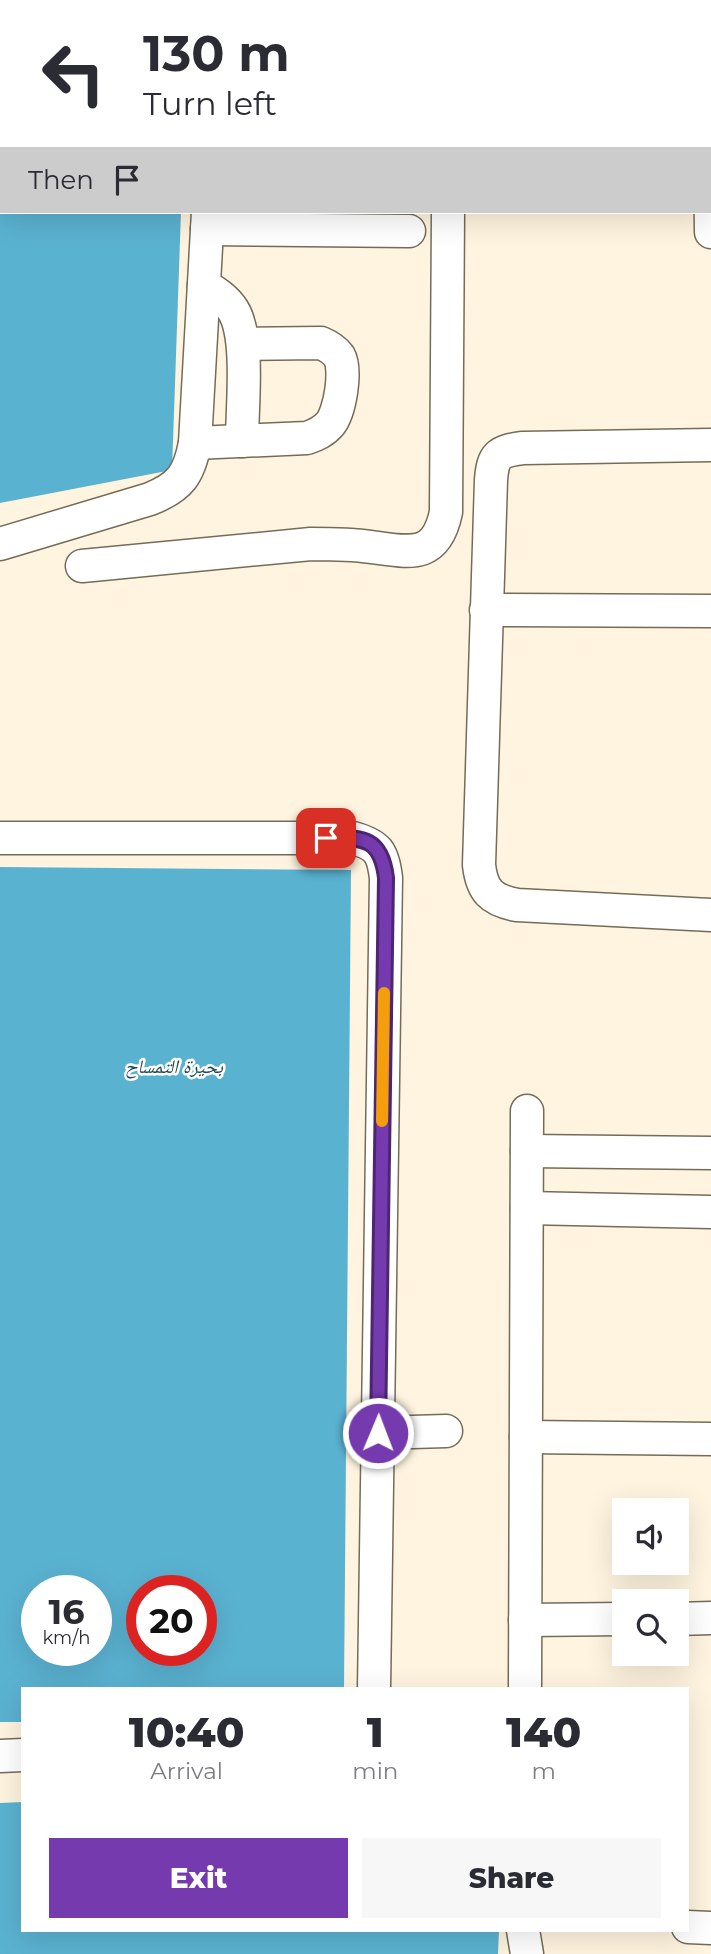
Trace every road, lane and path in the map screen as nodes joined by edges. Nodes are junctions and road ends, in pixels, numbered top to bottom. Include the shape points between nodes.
1 (448, 214) edge
2 (711, 215) edge
3 (207, 220) edge
4 (409, 231) dead end
5 (711, 232) edge
6 (204, 285) junction
7 (243, 344) junction
8 (242, 441) junction
9 (195, 443) junction
10 (711, 445) edge
11 (0, 544) edge
12 (82, 566) dead end
13 (486, 610) junction
14 (711, 611) edge
15 (0, 838) edge
16 (711, 915) edge
17 (527, 1111) dead end
18 (527, 1151) junction
19 (711, 1153) edge
20 (527, 1208) junction
21 (711, 1212) edge
22 (446, 1431) dead end
23 (378, 1433) junction
24 (526, 1437) junction
25 (711, 1439) edge
26 (711, 1618) edge
27 (612, 1619) edge
28 (689, 1619) edge
29 (525, 1620) junction
30 (374, 1687) edge
31 (525, 1687) edge
32 (21, 1755) edge
33 (0, 1756) edge
34 (689, 1927) edge
35 (711, 1928) edge
36 (523, 1932) edge
37 (527, 1954) edge

1 - 12 lane via 446,512 443,529 432,543 417,551 311,544
2 - 5 lane
3 - 4 lane
3 - 6 lane
6 - 7 lane via 232,309
6 - 9 lane
7 - 8 lane
7 - 8 lane via 321,343 340,357 343,369 335,417 318,434
8 - 9 lane
9 - 11 lane via 183,479 168,492
10 - 13 lane via 523,448 497,455 491,480
13 - 14 lane
13 - 16 lane via 479,865 489,893 501,902 517,905
15 - 23 lane via 353,838 379,850 386,878
17 - 18 lane
18 - 19 lane
18 - 20 lane
20 - 21 lane
20 - 24 lane
22 - 23 lane
23 - 30 lane
24 - 25 lane
24 - 29 lane
26 - 28 lane
27 - 29 lane
29 - 31 lane
32 - 33 lane
34 - 35 lane
36 - 37 lane

